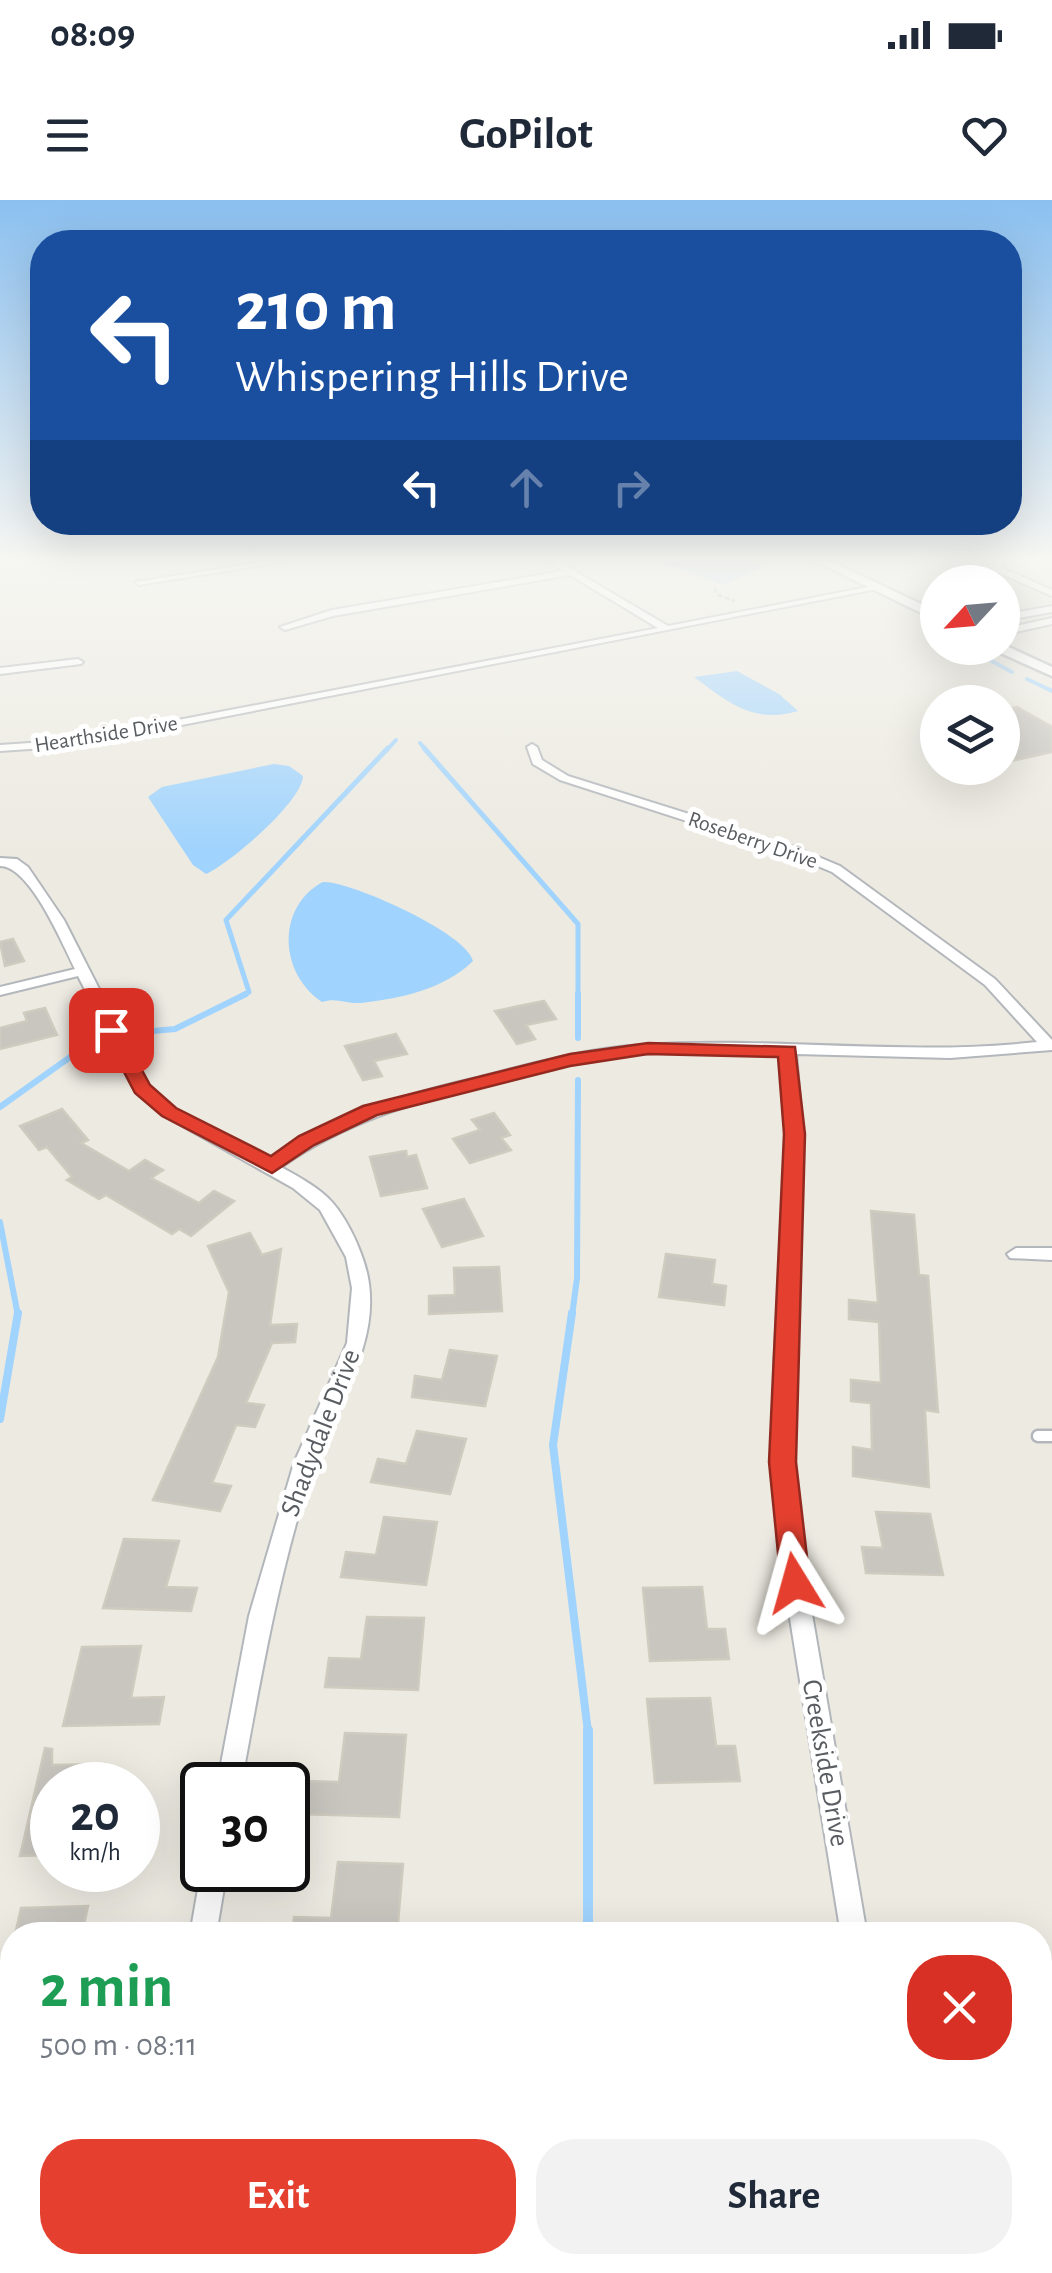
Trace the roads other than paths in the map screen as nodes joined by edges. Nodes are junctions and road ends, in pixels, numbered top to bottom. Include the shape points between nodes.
1 (511, 658) edge
2 (1022, 658) edge
3 (78, 662) dead end
4 (0, 671) edge
5 (1052, 672) edge
6 (532, 747) dead end
7 (0, 748) edge
8 (6, 862) edge
9 (82, 971) junction
10 (0, 991) edge
11 (1050, 1046) edge
12 (788, 1052) junction
13 (272, 1166) junction
14 (1016, 1254) dead end
15 (1052, 1254) edge
16 (1038, 1436) dead end
17 (1052, 1436) edge
18 (233, 1762) edge
19 (210, 1892) edge
20 (205, 1922) edge
21 (852, 1922) edge

1 - 7 street, Hearthside Drive via 74,743
2 - 5 street
3 - 4 street
6 - 11 street, Roseberry Drive via 538,762 564,778 836,869 990,982
8 - 9 street, Shadydale Drive via 24,870
9 - 10 street
9 - 13 street, Shadydale Drive via 142,1088 169,1112
11 - 12 street via 896,1057
12 - 13 street via 648,1048 570,1060 370,1110 306,1140
12 - 21 street, Creekside Drive via 795,1134 784,1368 786,1511
13 - 18 street, Shadydale Drive via 326,1206 342,1229 358,1272 360,1316 356,1343 304,1464 260,1616
14 - 15 street
16 - 17 lane
19 - 20 street

